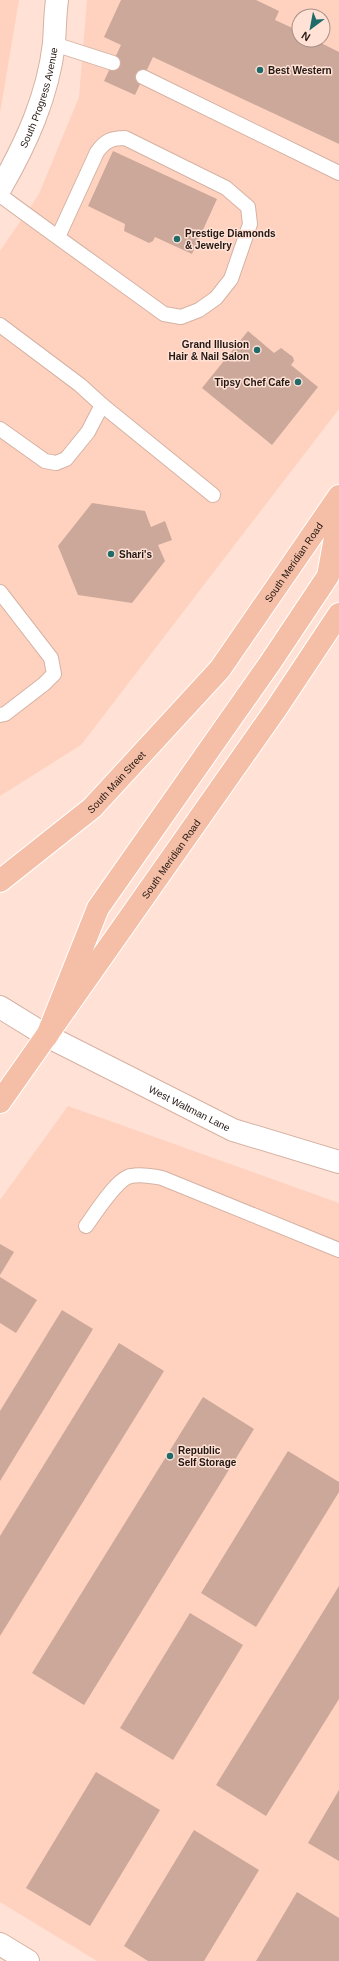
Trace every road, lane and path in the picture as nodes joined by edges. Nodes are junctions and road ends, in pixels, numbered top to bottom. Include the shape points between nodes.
1 (57, 0) edge
2 (54, 44) junction
3 (113, 63) dead end
4 (143, 77) dead end
5 (339, 173) edge
6 (0, 190) edge
7 (0, 195) edge
8 (58, 237) junction
9 (0, 325) edge
10 (102, 405) junction
11 (0, 429) edge
12 (213, 495) dead end
13 (339, 496) edge
14 (339, 516) edge
15 (0, 592) edge
16 (339, 614) edge
17 (220, 669) joint
18 (0, 716) edge
19 (0, 880) edge
20 (0, 1007) edge
21 (47, 1036) junction
22 (0, 1102) edge
23 (339, 1162) edge
24 (86, 1226) dead end
25 (339, 1250) edge
26 (0, 1944) edge
27 (28, 1961) edge

1 - 2 street, South Progress Avenue
2 - 3 lane
2 - 6 street, South Progress Avenue via 42,99 31,131
4 - 5 lane
7 - 8 lane
8 - 8 lane via 164,314 181,317 199,310 216,298 232,278 250,224 248,207 226,188 125,138 114,138 104,143 97,152
9 - 10 lane via 80,385
10 - 11 lane via 88,432 66,459 56,463 45,460
10 - 12 lane
13 - 17 main road, South Meridian Road
14 - 21 main road via 328,576 262,675 98,908
15 - 18 lane via 54,665 54,674 44,684
16 - 21 main road, South Meridian Road via 276,709
17 - 19 main road, South Main Street via 92,808
20 - 21 street, West Waltman Lane
21 - 22 main road, South Meridian Road
21 - 23 street, West Waltman Lane via 233,1130
24 - 25 lane via 121,1181 130,1176 144,1175 162,1178
26 - 27 street

